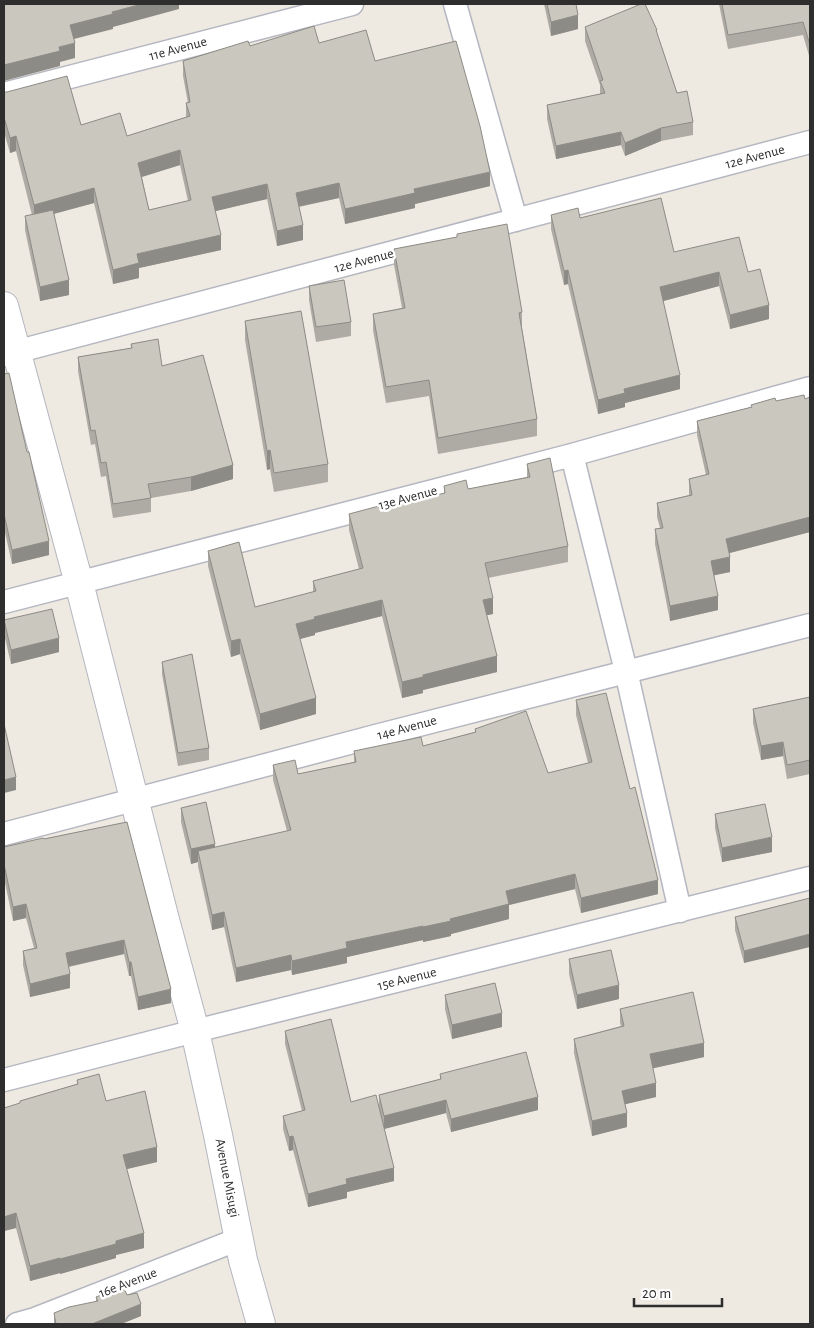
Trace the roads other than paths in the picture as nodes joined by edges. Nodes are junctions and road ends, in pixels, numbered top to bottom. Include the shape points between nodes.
1 (352, 4) edge
2 (455, 4) edge
3 (4, 94) edge
4 (810, 142) edge
5 (516, 220) junction
6 (4, 306) edge
7 (10, 354) edge
8 (810, 388) edge
9 (572, 455) junction
10 (79, 583) junction
11 (4, 602) edge
12 (810, 625) edge
13 (626, 671) junction
14 (134, 799) junction
15 (4, 834) edge
16 (810, 878) edge
17 (680, 911) junction
18 (195, 1031) junction
19 (4, 1080) edge
20 (241, 1250) junction
21 (17, 1324) edge
22 (261, 1324) edge

1 - 3 street, 11e Avenue
2 - 5 street
4 - 5 street, 12e Avenue
5 - 7 street, 12e Avenue
6 - 7 street, Avenue Misugi
7 - 10 street, Avenue Misugi
8 - 9 street, 13e Avenue
9 - 10 street, 13e Avenue
9 - 13 street
10 - 11 street, 13e Avenue
10 - 14 street, Avenue Misugi
12 - 13 street, 14e Avenue
13 - 14 street, 14e Avenue
13 - 17 street
14 - 15 street, 14e Avenue
14 - 18 street, Avenue Misugi
16 - 17 street, 15e Avenue
17 - 18 street, 15e Avenue
18 - 19 street, 15e Avenue
18 - 20 street, Avenue Misugi
20 - 21 street, 16e Avenue
20 - 22 street, Avenue Misugi

